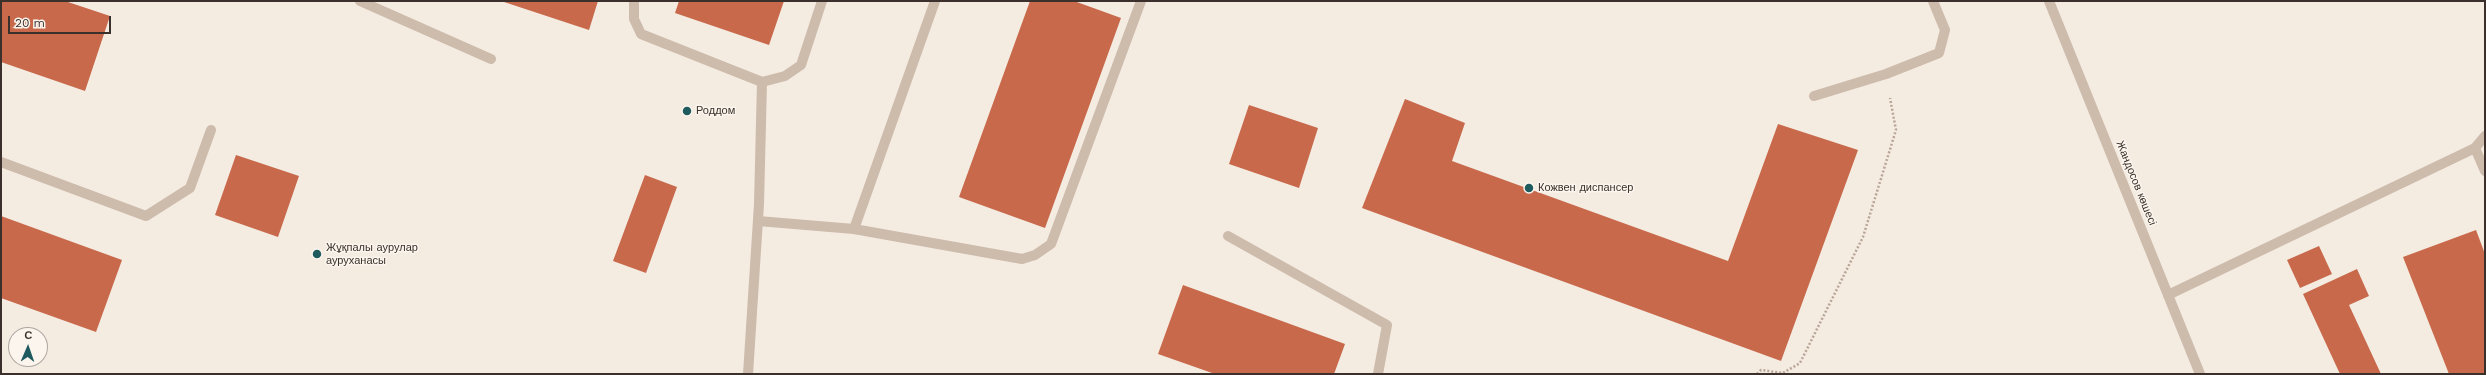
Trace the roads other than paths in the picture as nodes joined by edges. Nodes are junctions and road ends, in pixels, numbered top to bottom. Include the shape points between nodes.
1 (360, 1) edge
2 (634, 1) edge
3 (822, 1) edge
4 (935, 1) edge
5 (1141, 1) edge
6 (1933, 1) edge
7 (2050, 1) edge
8 (491, 59) dead end
9 (762, 82) junction
10 (1814, 96) dead end
11 (211, 130) dead end
12 (2485, 136) edge
13 (2475, 148) junction
14 (1, 162) edge
15 (2485, 170) edge
16 (758, 221) junction
17 (854, 229) junction
18 (1228, 236) dead end
19 (2168, 295) junction
20 (748, 374) edge
21 (1378, 374) edge
22 (2200, 374) edge

1 - 8 street
2 - 9 street via 634,19 641,34
3 - 9 street via 801,65 785,76
4 - 17 street
5 - 17 street via 1051,244 1035,255 1022,259
6 - 10 street via 1945,30 1939,54 1886,74
7 - 19 street, Жандосов көшесі
9 - 16 street
11 - 14 street via 190,188 146,216
12 - 13 street
13 - 15 street
13 - 19 street
16 - 17 street
16 - 20 street
18 - 21 street via 1387,325
19 - 22 street, Жандосов көшесі

